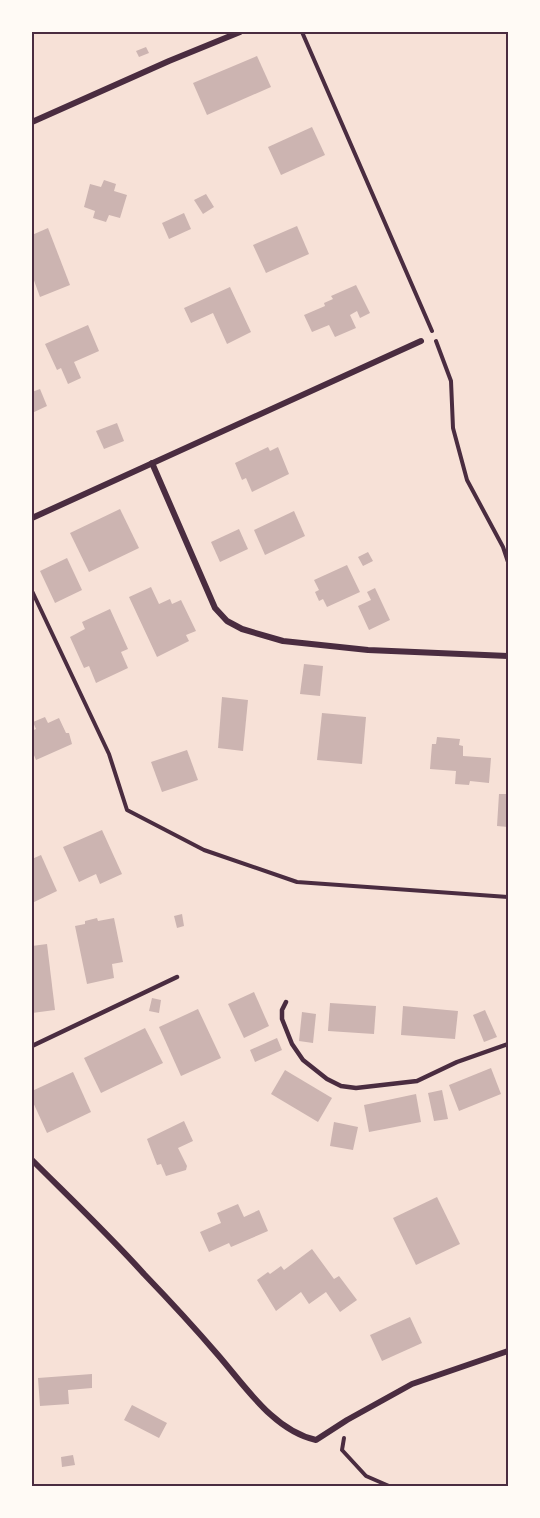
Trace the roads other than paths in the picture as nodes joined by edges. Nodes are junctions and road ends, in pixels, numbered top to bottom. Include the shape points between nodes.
1 (240, 32) edge
2 (32, 122) edge
3 (421, 340) road end
4 (152, 463) junction
5 (32, 518) edge
6 (508, 656) edge
7 (177, 977) dead end
8 (286, 1002) dead end
9 (508, 1044) edge
10 (32, 1046) edge
11 (32, 1160) edge
12 (508, 1351) edge

1 - 2 street
3 - 4 street
4 - 5 street
4 - 6 street via 215,608 227,621 283,641 368,650
7 - 10 lane
8 - 9 lane via 282,1019 303,1060 327,1079 348,1087 417,1081
11 - 12 street via 143,1272 252,1397 302,1437 316,1440 412,1384

